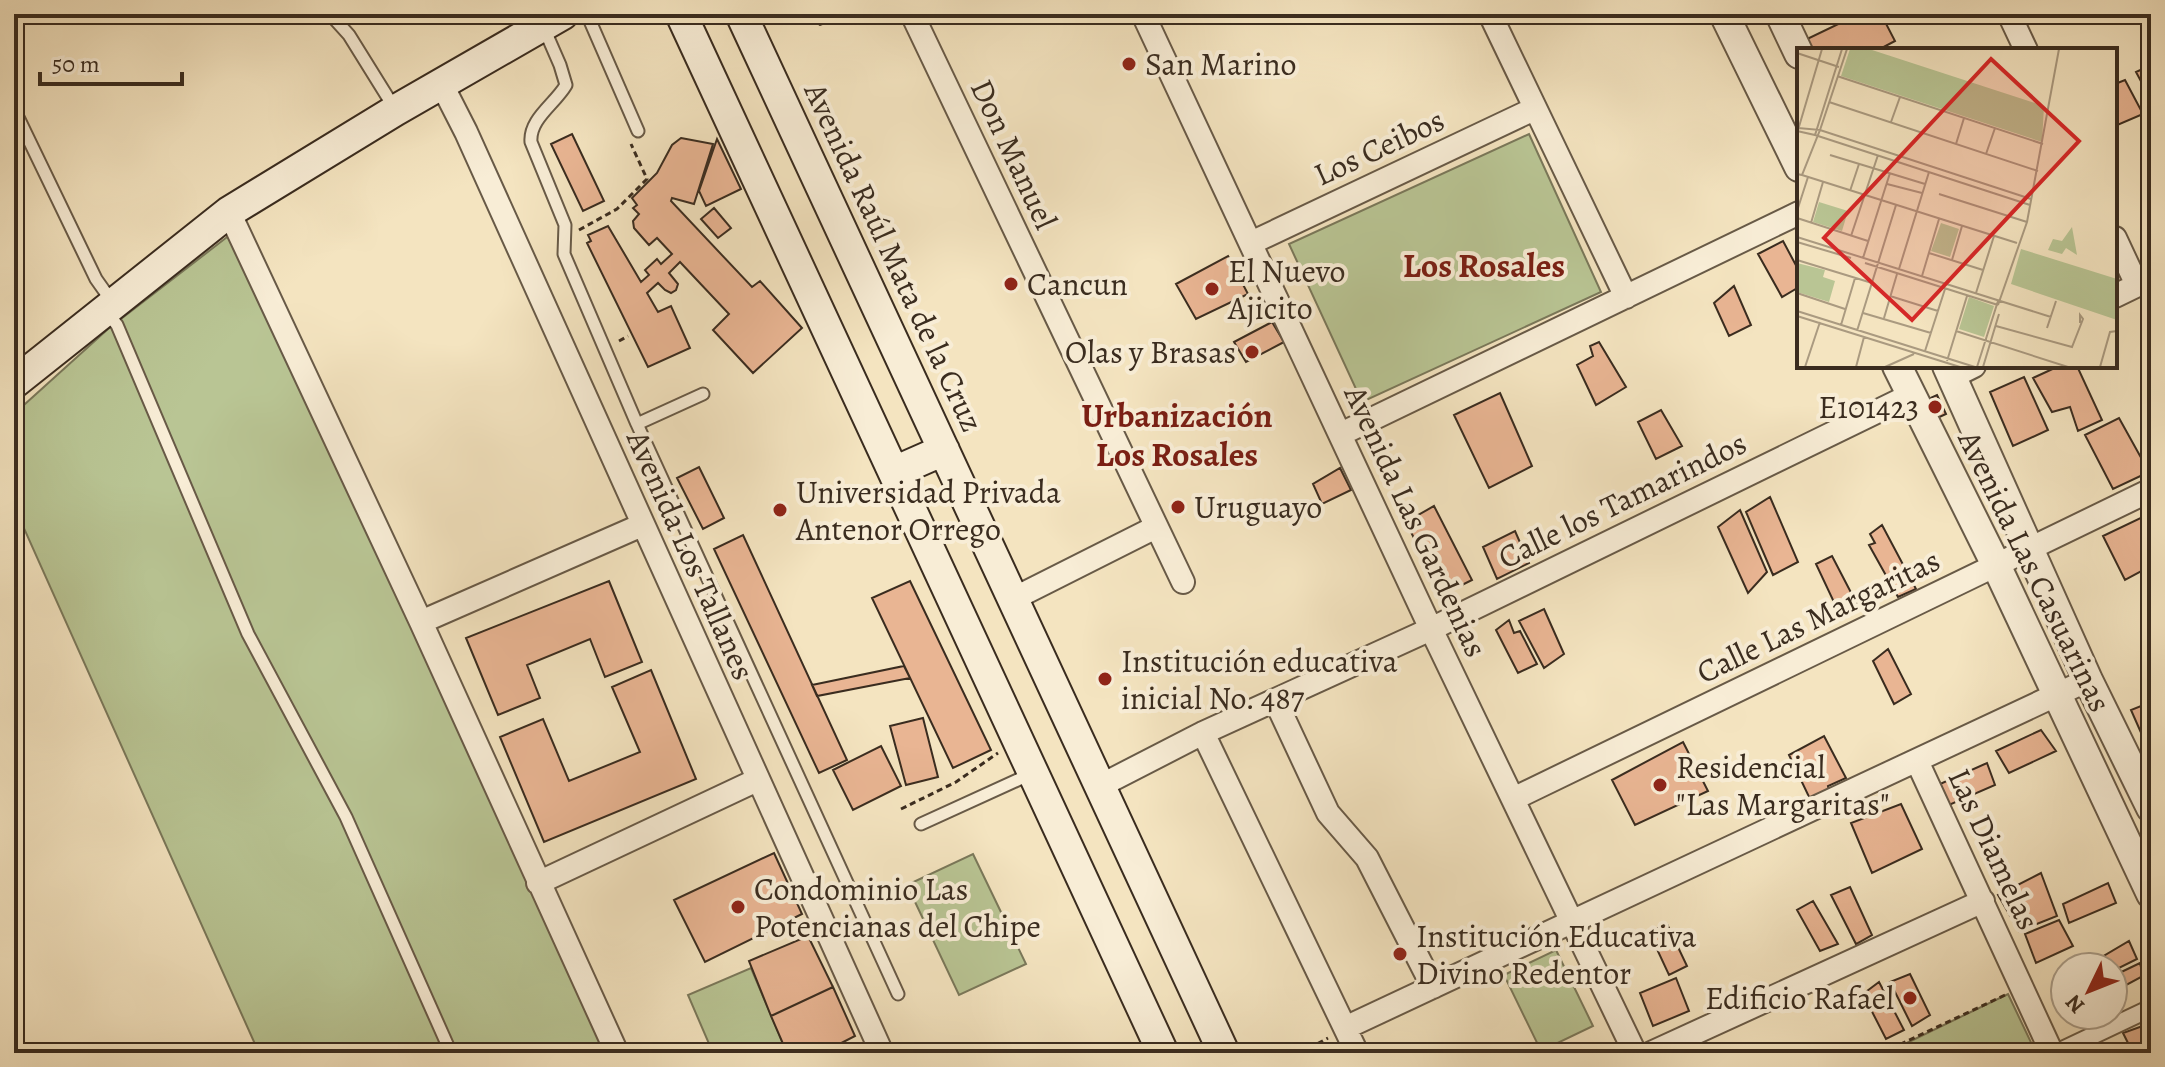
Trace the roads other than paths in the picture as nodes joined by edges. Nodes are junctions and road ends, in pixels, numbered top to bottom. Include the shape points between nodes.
1 (330, 14) edge
2 (587, 14) edge
3 (681, 14) edge
4 (741, 14) edge
5 (912, 14) edge
6 (1143, 14) edge
7 (1490, 14) edge
8 (1724, 14) edge
9 (1780, 14) edge
10 (2009, 14) edge
11 (553, 20) edge
12 (2025, 48) edge
13 (1797, 50) edge
14 (441, 83) junction
15 (14, 109) edge
16 (1534, 109) junction
17 (396, 110) junction
18 (638, 131) dead end
19 (1797, 163) edge
20 (229, 212) junction
21 (1797, 214) edge
22 (2117, 241) edge
23 (1251, 243) junction
24 (2144, 282) edge
25 (2117, 295) edge
26 (1626, 297) junction
27 (109, 307) junction
28 (1898, 368) edge
29 (1958, 370) edge
30 (14, 383) edge
31 (703, 394) dead end
32 (1911, 395) junction
33 (637, 424) junction
34 (1341, 434) junction
35 (944, 450) junction
36 (894, 472) junction
37 (2151, 490) edge
38 (642, 525) junction
39 (1156, 527) junction
40 (2030, 549) junction
41 (1996, 565) junction
42 (1183, 582) dead end
43 (1013, 599) junction
44 (421, 622) junction
45 (1431, 629) junction
46 (2088, 680) junction
47 (2057, 695) junction
48 (1276, 702) junction
49 (1203, 733) junction
50 (1917, 761) junction
51 (1033, 773) junction
52 (757, 780) junction
53 (1100, 786) junction
54 (1513, 799) junction
55 (2151, 808) edge
56 (921, 824) dead end
57 (538, 883) junction
58 (2151, 894) edge
59 (1983, 901) junction
60 (1571, 923) junction
61 (1433, 987) junction
62 (898, 994) dead end
63 (2151, 1008) edge
64 (1345, 1028) junction
65 (451, 1053) edge
66 (617, 1053) edge
67 (882, 1053) edge
68 (1163, 1053) edge
69 (1224, 1053) edge
70 (1357, 1053) edge
71 (1635, 1053) edge
72 (1651, 1053) edge
73 (2054, 1053) edge

1 - 17 lane
2 - 18 lane
3 - 36 main road
4 - 35 main road, Avenida Raúl Mata de la Cruz
5 - 39 street, Don Manuel
6 - 23 street, Avenida Las Gardenias
7 - 16 street
8 - 19 street
9 - 13 street
10 - 12 street
11 - 14 main road
11 - 33 lane via 566,85 534,124 531,142 565,225 564,254
14 - 17 main road
14 - 38 street, Avenida Los Tallanes
15 - 27 lane
16 - 23 street, Los Ceibos
16 - 26 street
17 - 20 main road
20 - 27 main road
20 - 44 street
21 - 26 street
22 - 24 street
23 - 34 street, Avenida Las Gardenias
24 - 25 street
26 - 34 street
27 - 30 main road
27 - 65 lane via 248,634 346,817
28 - 32 street, Avenida Las Casuarinas
29 - 40 street, Avenida Las Casuarinas
31 - 33 lane
32 - 41 street, Avenida Las Casuarinas
32 - 45 street, Calle los Tamarindos
33 - 62 lane
34 - 45 street, Avenida Las Gardenias
35 - 36 main road
35 - 43 main road, Avenida Raúl Mata de la Cruz
36 - 51 main road
37 - 40 street, Calle Las Margaritas
38 - 44 street
38 - 52 street, Avenida Los Tallanes
39 - 42 street, Don Manuel
39 - 43 street
40 - 41 street, Calle Las Margaritas
40 - 46 street, Avenida Las Casuarinas
41 - 47 street, Avenida Las Casuarinas
41 - 54 street, Calle Las Margaritas
43 - 53 main road, Avenida Raúl Mata de la Cruz
44 - 57 street
45 - 48 street, Calle los Tamarindos
45 - 54 street, Avenida Las Gardenias
46 - 47 street
46 - 55 street, Avenida Las Casuarinas
47 - 50 street
47 - 58 street, Avenida Las Casuarinas
48 - 49 street, Calle los Tamarindos
48 - 61 street via 1328,813 1367,858
49 - 53 street, Calle los Tamarindos
49 - 64 street
50 - 59 street, Las Diamelas
50 - 60 street
51 - 56 lane
51 - 68 main road
52 - 57 street
52 - 67 street, Avenida Los Tallanes
53 - 69 main road, Avenida Raúl Mata de la Cruz
54 - 60 street, Avenida Las Gardenias
57 - 66 street
59 - 72 street
59 - 73 street, Las Diamelas
60 - 61 street
60 - 71 street, Avenida Las Gardenias
61 - 64 street
63 - 73 street
64 - 70 street

